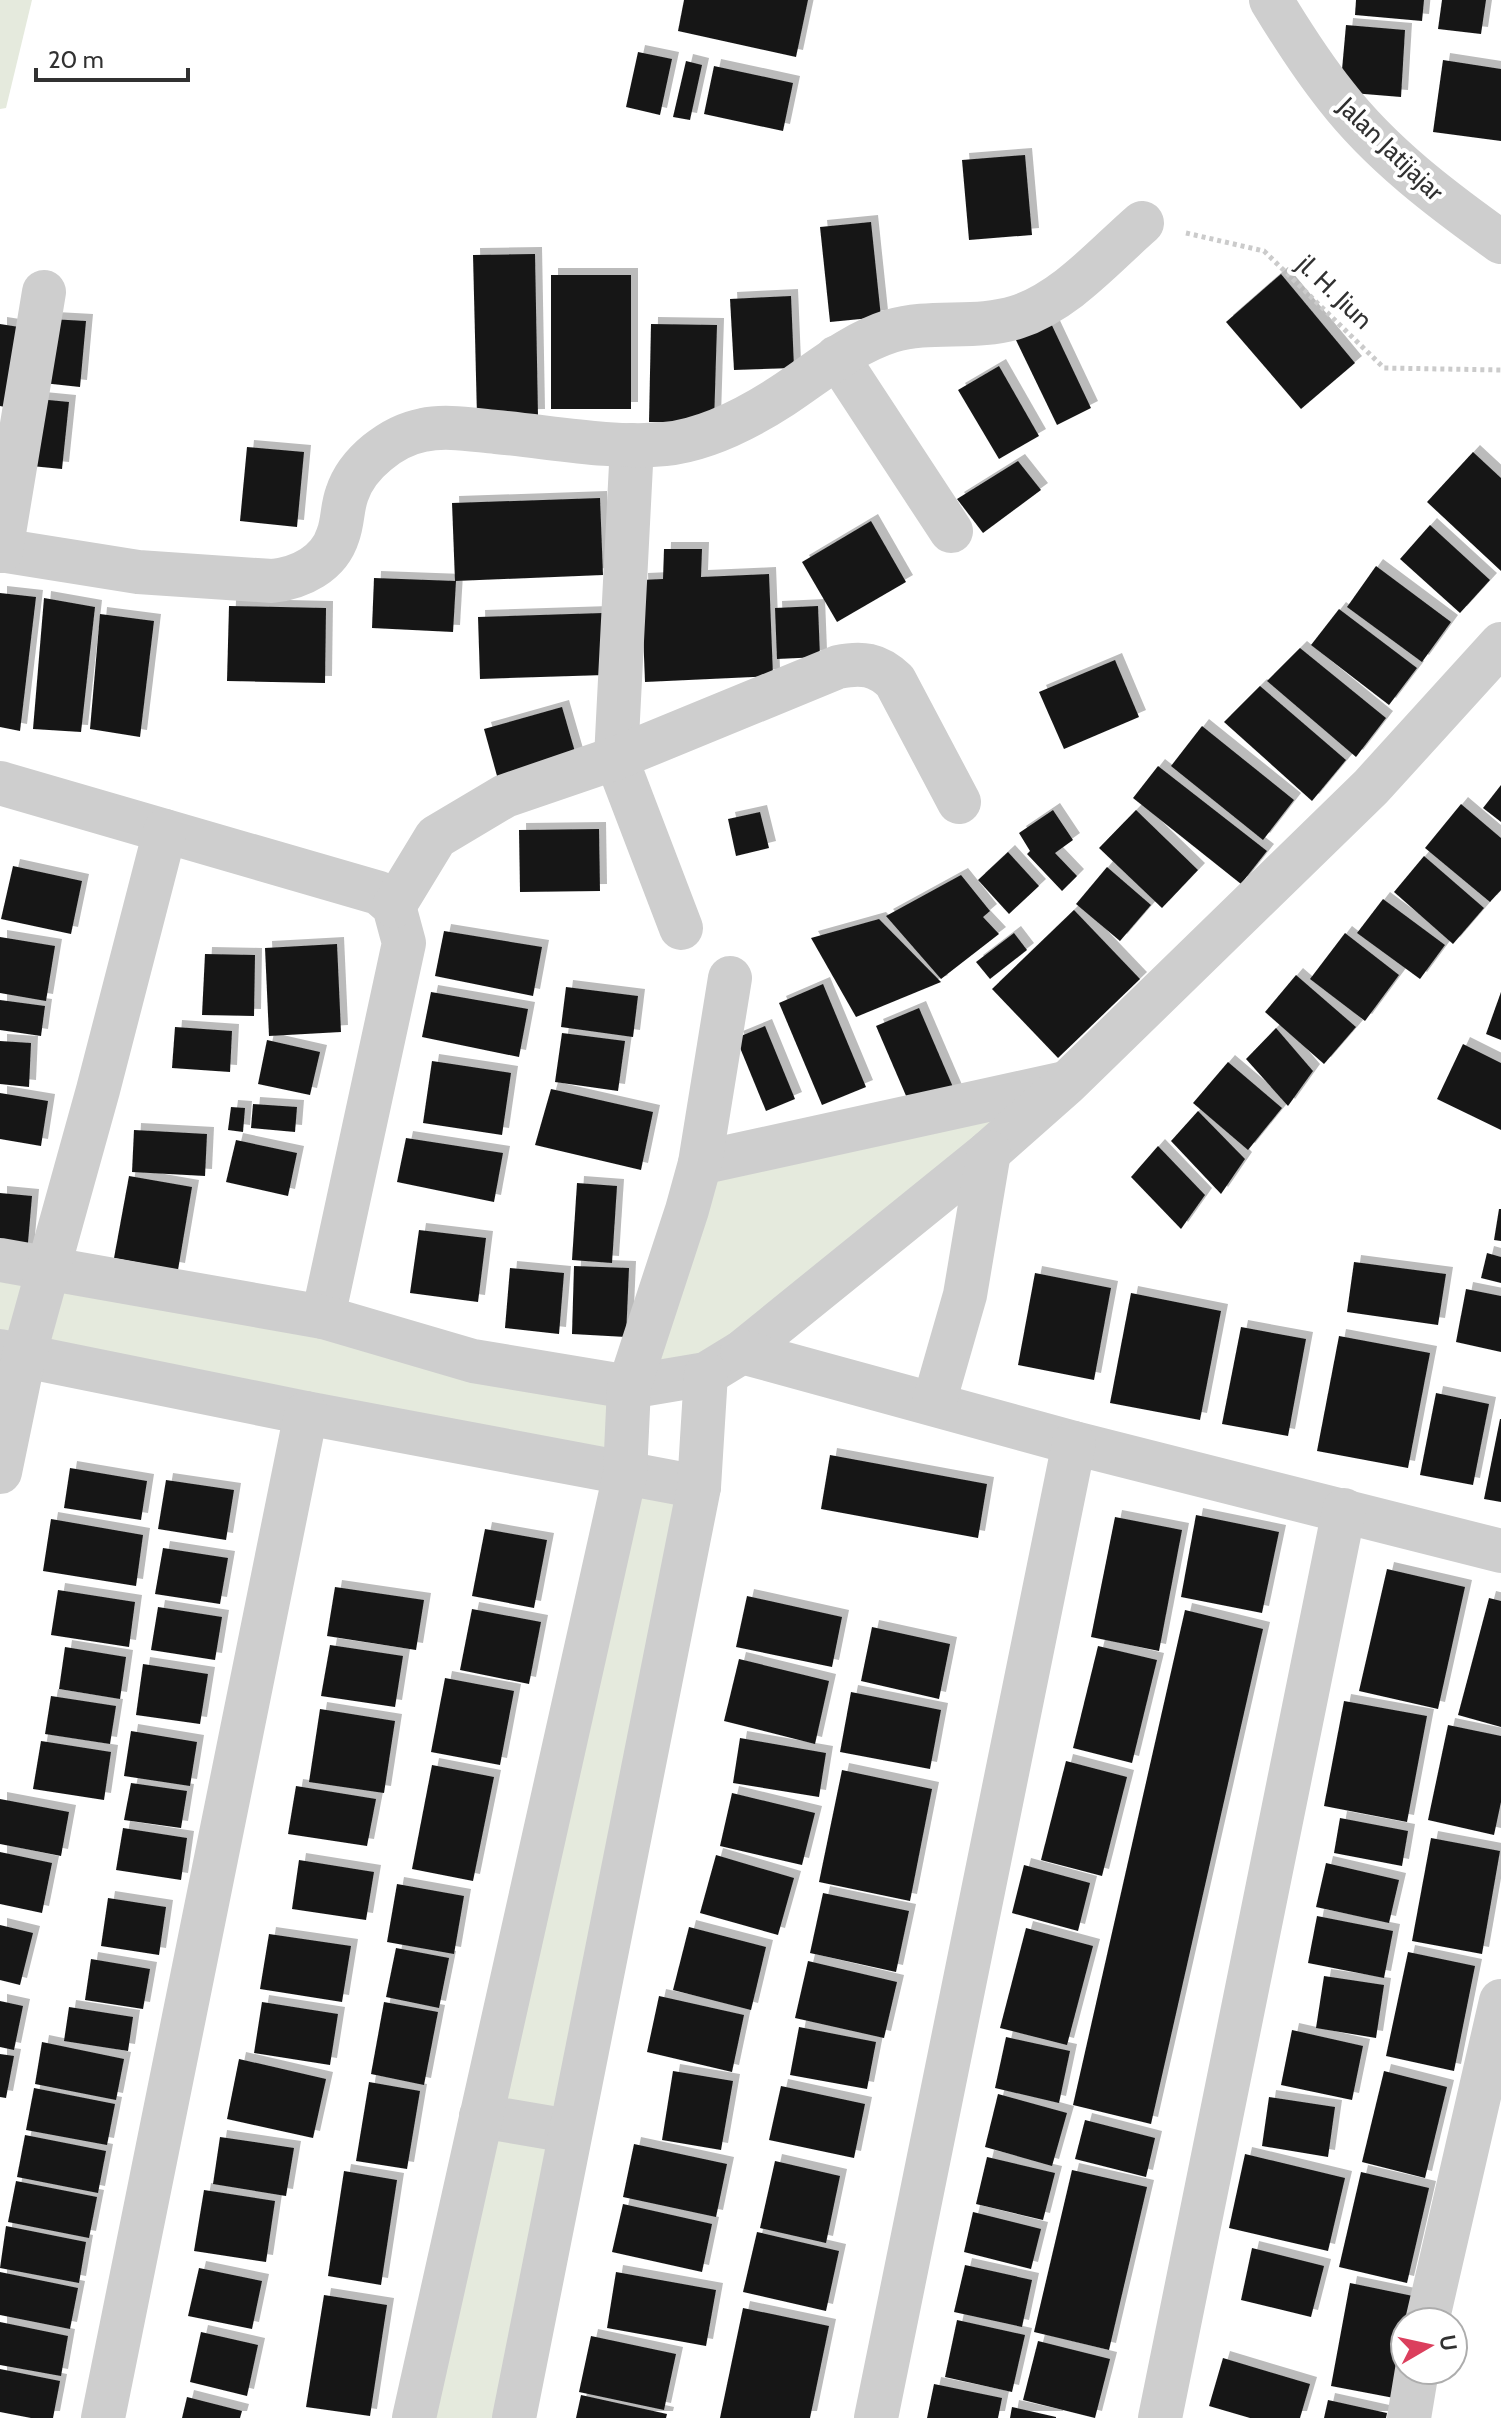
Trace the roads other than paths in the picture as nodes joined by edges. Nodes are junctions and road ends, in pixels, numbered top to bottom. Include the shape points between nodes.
1 (1271, 0) edge
2 (1142, 223) road end
3 (1501, 242) edge
4 (44, 292) dead end
5 (837, 357) junction
6 (632, 445) junction
7 (951, 531) dead end
8 (1, 550) edge
9 (1501, 644) edge
10 (616, 758) junction
11 (0, 783) edge
12 (959, 802) dead end
13 (165, 831) junction
14 (394, 906) junction
15 (681, 928) dead end
16 (730, 978) dead end
17 (1067, 1083) junction
18 (989, 1152) junction
19 (700, 1163) junction
20 (0, 1260) edge
21 (49, 1270) junction
22 (323, 1317) junction
23 (12, 1353) edge
24 (724, 1363) junction
25 (629, 1387) junction
26 (934, 1403) junction
27 (306, 1413) junction
28 (1074, 1443) junction
29 (0, 1472) edge
30 (625, 1474) junction
31 (699, 1487) junction
32 (1344, 1510) junction
33 (1501, 1551) edge
34 (1499, 2024) edge
35 (481, 2116) junction
36 (569, 2131) junction
37 (1431, 2306) edge
38 (1414, 2386) edge
39 (103, 2418) edge
40 (414, 2418) edge
41 (514, 2418) edge
42 (876, 2418) edge
43 (1160, 2418) edge
44 (1409, 2418) edge

1 - 3 street, Jalan Jatijajar via 1337,98 1381,145 1450,206
2 - 5 street via 1057,297 1017,317 890,331
4 - 8 street
5 - 6 street via 780,397 696,439
5 - 7 street
6 - 8 street via 462,429 423,430 396,440 355,476 332,547 315,567 288,579 138,572
6 - 10 street
9 - 17 street via 1371,787
10 - 12 street via 838,667 870,664 895,681
10 - 14 street via 505,796 436,837
10 - 15 street
11 - 13 street
13 - 14 street via 379,893
13 - 21 street
14 - 22 street via 404,943
16 - 19 street
17 - 18 street
17 - 19 street
18 - 24 street
18 - 26 street via 965,1295
19 - 25 street
20 - 21 street
21 - 22 street
21 - 23 street
22 - 25 street via 473,1361
23 - 27 street
23 - 29 street
24 - 25 street
24 - 26 street
24 - 31 street
25 - 30 street
26 - 28 street
27 - 30 street
27 - 39 street
28 - 32 street
28 - 42 street
30 - 31 street
30 - 35 street
31 - 36 street
32 - 33 street
32 - 43 street
34 - 37 street
35 - 36 street
35 - 40 street
36 - 41 street
38 - 44 street

